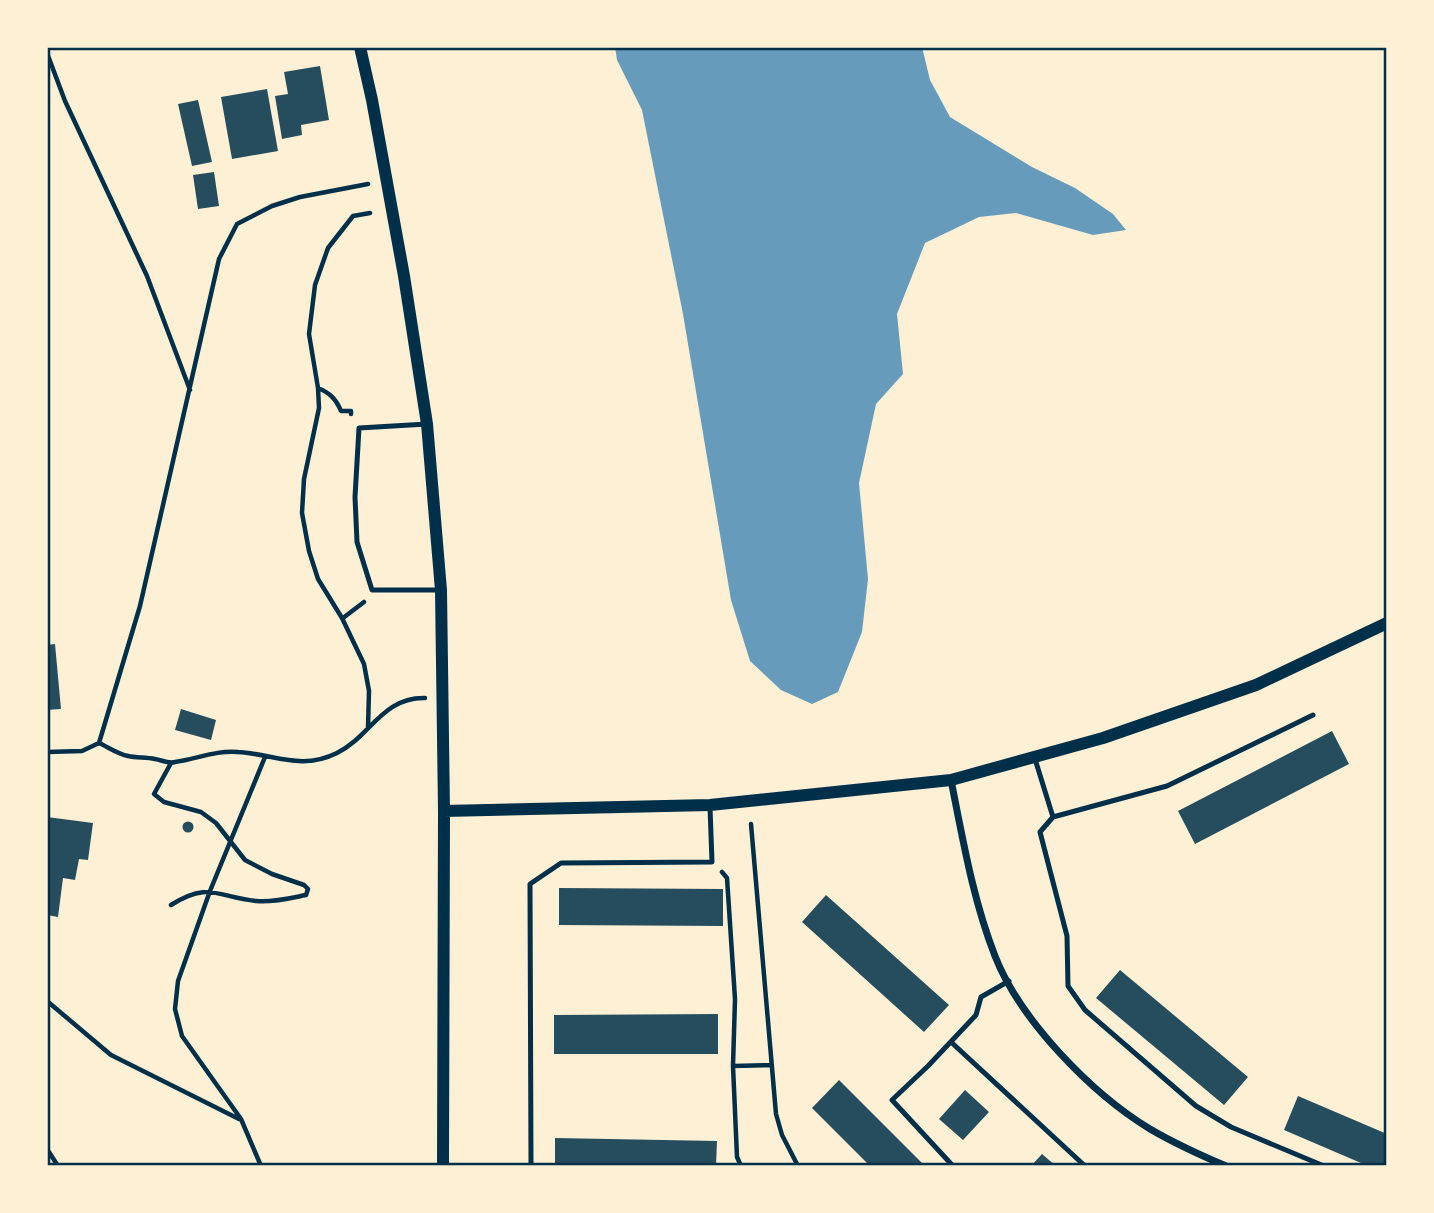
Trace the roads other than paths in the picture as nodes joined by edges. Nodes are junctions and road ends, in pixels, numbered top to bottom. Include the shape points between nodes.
1 (360, 47) edge
2 (427, 424) junction
3 (440, 590) junction
4 (1387, 623) edge
5 (1313, 715) dead end
6 (1035, 759) junction
7 (951, 780) junction
8 (710, 805) junction
9 (444, 811) junction
10 (1053, 817) junction
11 (1009, 981) junction
12 (951, 1042) junction
13 (443, 1166) edge
14 (531, 1166) edge
15 (953, 1166) edge
16 (1085, 1166) edge
17 (1226, 1166) edge
18 (1324, 1166) edge

1 - 2 street
2 - 3 street
2 - 3 lane via 359,428 357,542 372,590
3 - 9 street
4 - 6 street via 1256,685
5 - 10 lane via 1167,786
6 - 7 street
6 - 10 lane
7 - 8 street
7 - 11 street via 980,913
8 - 9 street
8 - 14 lane via 712,862 561,863 530,884
9 - 13 street
10 - 18 lane via 1040,832 1067,936 1068,986 1085,1010 1196,1105 1231,1127
11 - 12 lane via 981,997 976,1015
11 - 17 street via 1060,1055 1107,1097 1149,1128
12 - 15 lane via 892,1100
12 - 16 lane

